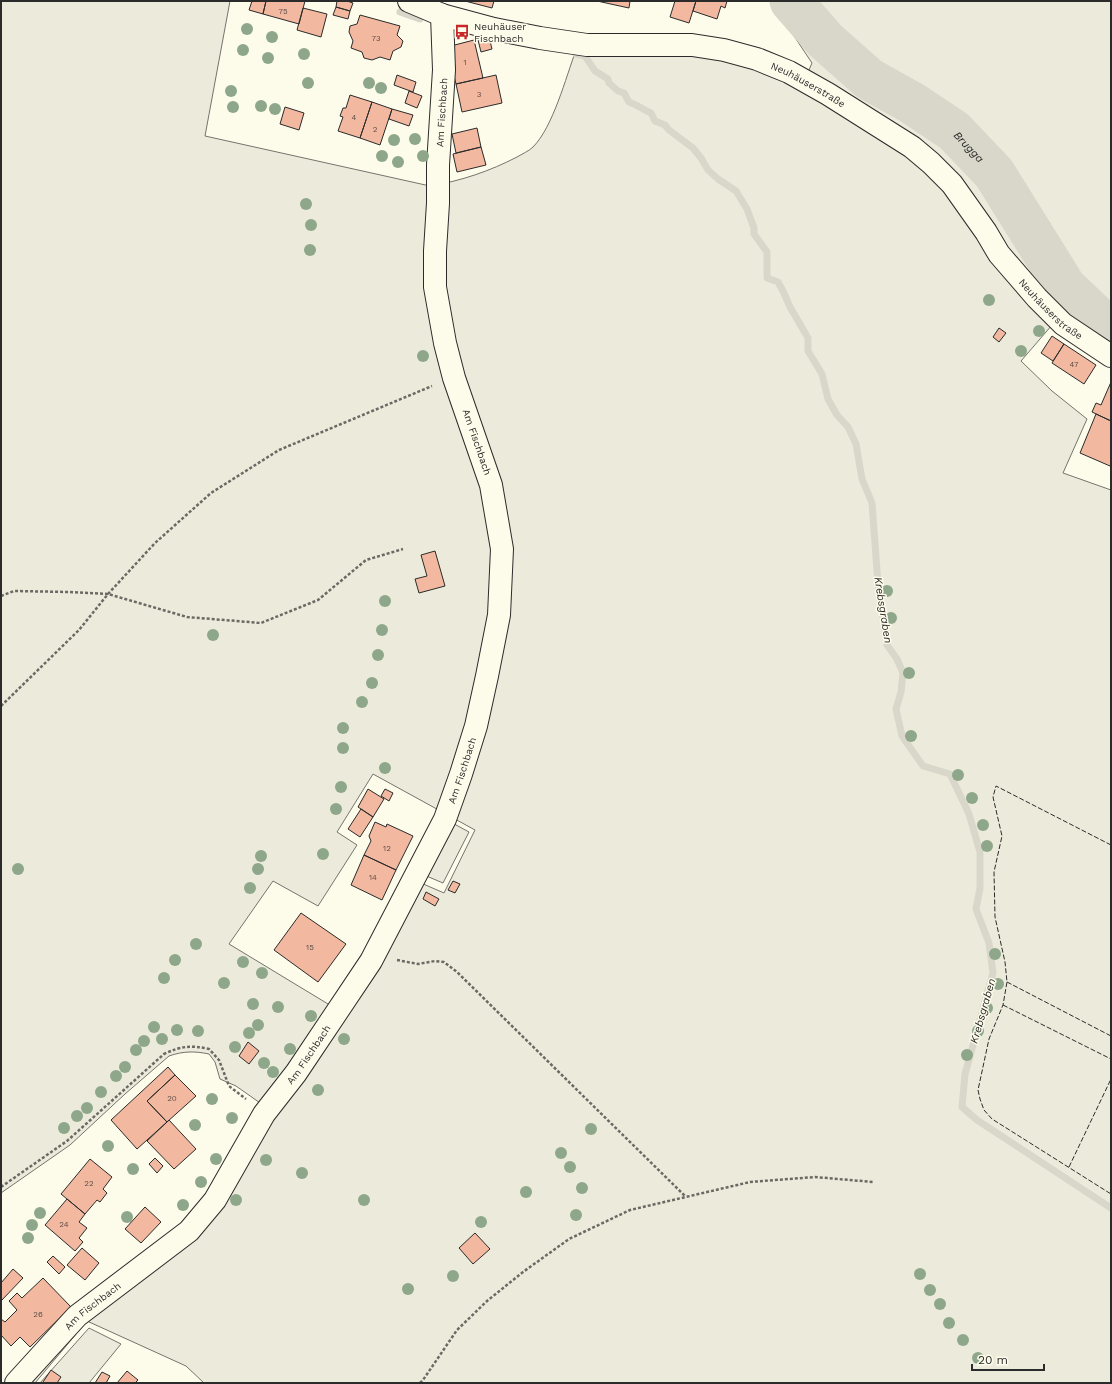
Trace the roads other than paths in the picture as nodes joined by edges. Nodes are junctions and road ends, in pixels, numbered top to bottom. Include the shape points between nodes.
1 (409, 1) edge
2 (442, 15) junction
3 (1111, 356) edge
4 (16, 1383) edge

1 - 2 street, Neuhäuserstraße
2 - 3 street, Neuhäuserstraße via 494,29 587,45 692,45 718,49 756,59 789,72 912,147 931,163 952,184 999,254 1037,298 1063,324
2 - 4 street, Am Fischbach via 444,70 438,165 435,287 454,378 492,485 502,550 498,615 476,726 445,819 371,961 296,1073 264,1114 214,1200 189,1231 76,1316

